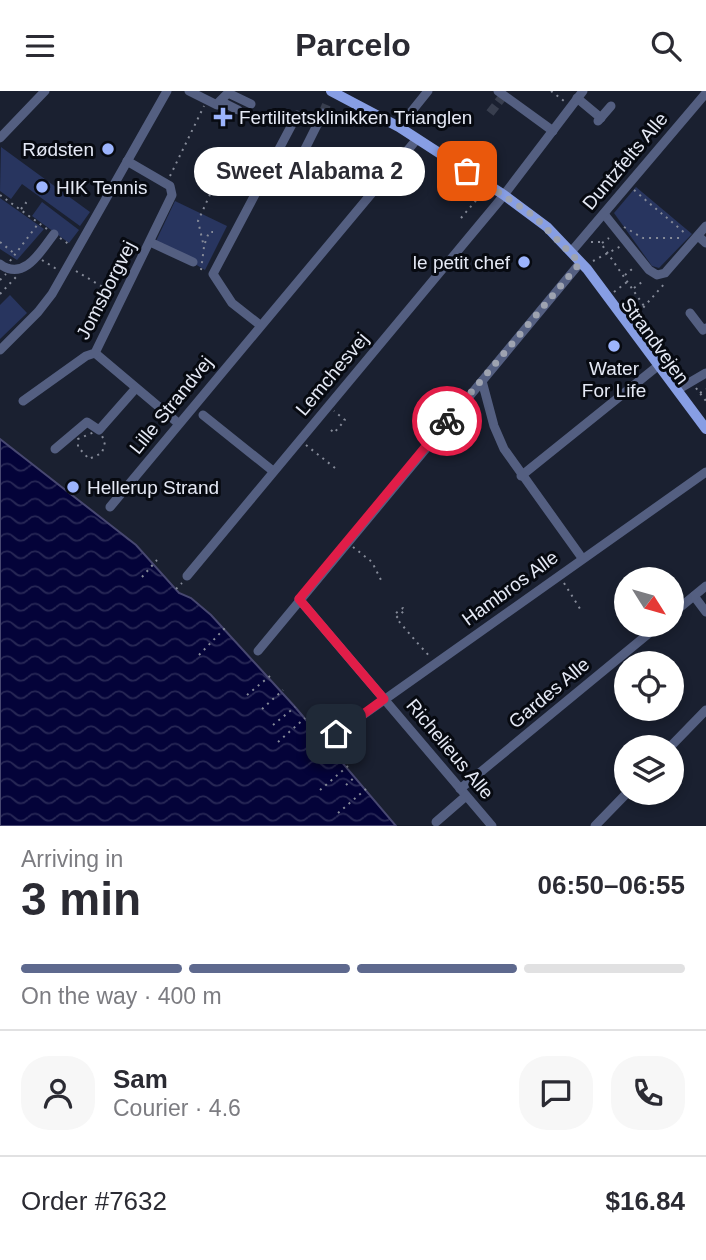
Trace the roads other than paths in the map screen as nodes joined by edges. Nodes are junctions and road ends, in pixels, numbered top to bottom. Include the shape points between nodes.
1 (45, 91) edge
2 (167, 91) edge
3 (189, 91) edge
4 (498, 91) edge
5 (426, 92) edge
6 (706, 93) edge
7 (331, 95) edge
8 (577, 99) edge
9 (251, 104) dead end
10 (217, 105) junction
11 (611, 106) dead end
12 (238, 110) dead end
13 (323, 113) tunnel mouth
14 (297, 114) dead end
15 (400, 127) junction
16 (553, 131) junction
17 (0, 138) edge
18 (417, 139) junction
19 (127, 161) junction
20 (297, 165) dead end
21 (505, 195) junction
22 (604, 214) junction
23 (706, 226) edge
24 (54, 234) road end
25 (698, 236) junction
26 (150, 242) junction
27 (706, 243) edge
28 (571, 252) junction
29 (193, 262) road end
30 (580, 263) junction
31 (2, 268) edge
32 (691, 313) dead end
33 (260, 325) junction
34 (706, 328) edge
35 (0, 350) edge
36 (95, 353) junction
37 (654, 369) junction
38 (706, 373) edge
39 (482, 381) junction
40 (136, 388) junction
41 (677, 390) junction
42 (23, 401) dead end
43 (203, 415) dead end
44 (178, 423) junction
45 (706, 429) edge
46 (706, 439) edge
47 (55, 449) dead end
48 (273, 471) junction
49 (706, 472) edge
50 (521, 476) junction
51 (110, 507) dead end
52 (582, 558) junction
53 (184, 580) road end
54 (706, 586) edge
55 (694, 596) junction
56 (299, 599) junction
57 (684, 604) edge
58 (706, 612) edge
59 (644, 637) edge
60 (258, 651) dead end
61 (384, 699) junction
62 (706, 710) edge
63 (336, 734) dead end
64 (682, 735) edge
65 (463, 792) junction
66 (615, 805) edge
67 (436, 822) dead end
68 (492, 826) edge
69 (595, 826) edge

1 - 17 street
2 - 19 street
3 - 10 street
4 - 16 street
5 - 15 street
6 - 22 street, Duntzfelts Alle
7 - 15 main road, Strandvejen
8 - 11 street via 600,120
8 - 16 street, Lemchesvej
9 - 10 street via 228,93
10 - 12 street via 224,103
13 - 20 street
14 - 33 street via 213,274 232,303
15 - 18 main road, Strandvejen
16 - 21 street, Lemchesvej
18 - 21 main road, Strandvejen
18 - 33 street, Lille Strandvej
19 - 26 street, Jomsborgvej via 172,189
19 - 35 street via 44,306
21 - 28 main road, Strandvejen
21 - 48 street, Lemchesvej
22 - 25 street via 652,273 665,273
22 - 28 street, Duntzfelts Alle
23 - 25 street
24 - 31 street via 37,257 19,270
25 - 27 street
26 - 29 street, Jomsborgvej
26 - 36 street, Jomsborgvej
28 - 30 main road, Strandvejen
30 - 37 main road, Strandvejen
30 - 39 street
30 - 41 main road, Strandvejen
32 - 34 street via 703,330
33 - 44 street, Lille Strandvej
36 - 40 street
36 - 42 street, Jomsborgvej
37 - 46 main road, Strandvejen
37 - 50 street
38 - 41 street
39 - 50 street via 494,426
39 - 56 street
40 - 44 street
40 - 47 street via 99,430 87,422
41 - 45 main road, Strandvejen
43 - 48 street
44 - 51 street, Lille Strandvej
48 - 53 street, Lemchesvej
49 - 52 street, Hambros Alle
50 - 52 street
52 - 61 street, Hambros Alle
54 - 55 street
55 - 57 street
55 - 58 street
56 - 60 street
56 - 61 street, Richelieus Alle
59 - 65 street, Gardes Alle
61 - 63 street, Hambros Alle
61 - 65 street, Richelieus Alle
62 - 64 street
65 - 67 street, Gardes Alle
65 - 68 street, Richelieus Alle
66 - 69 street

